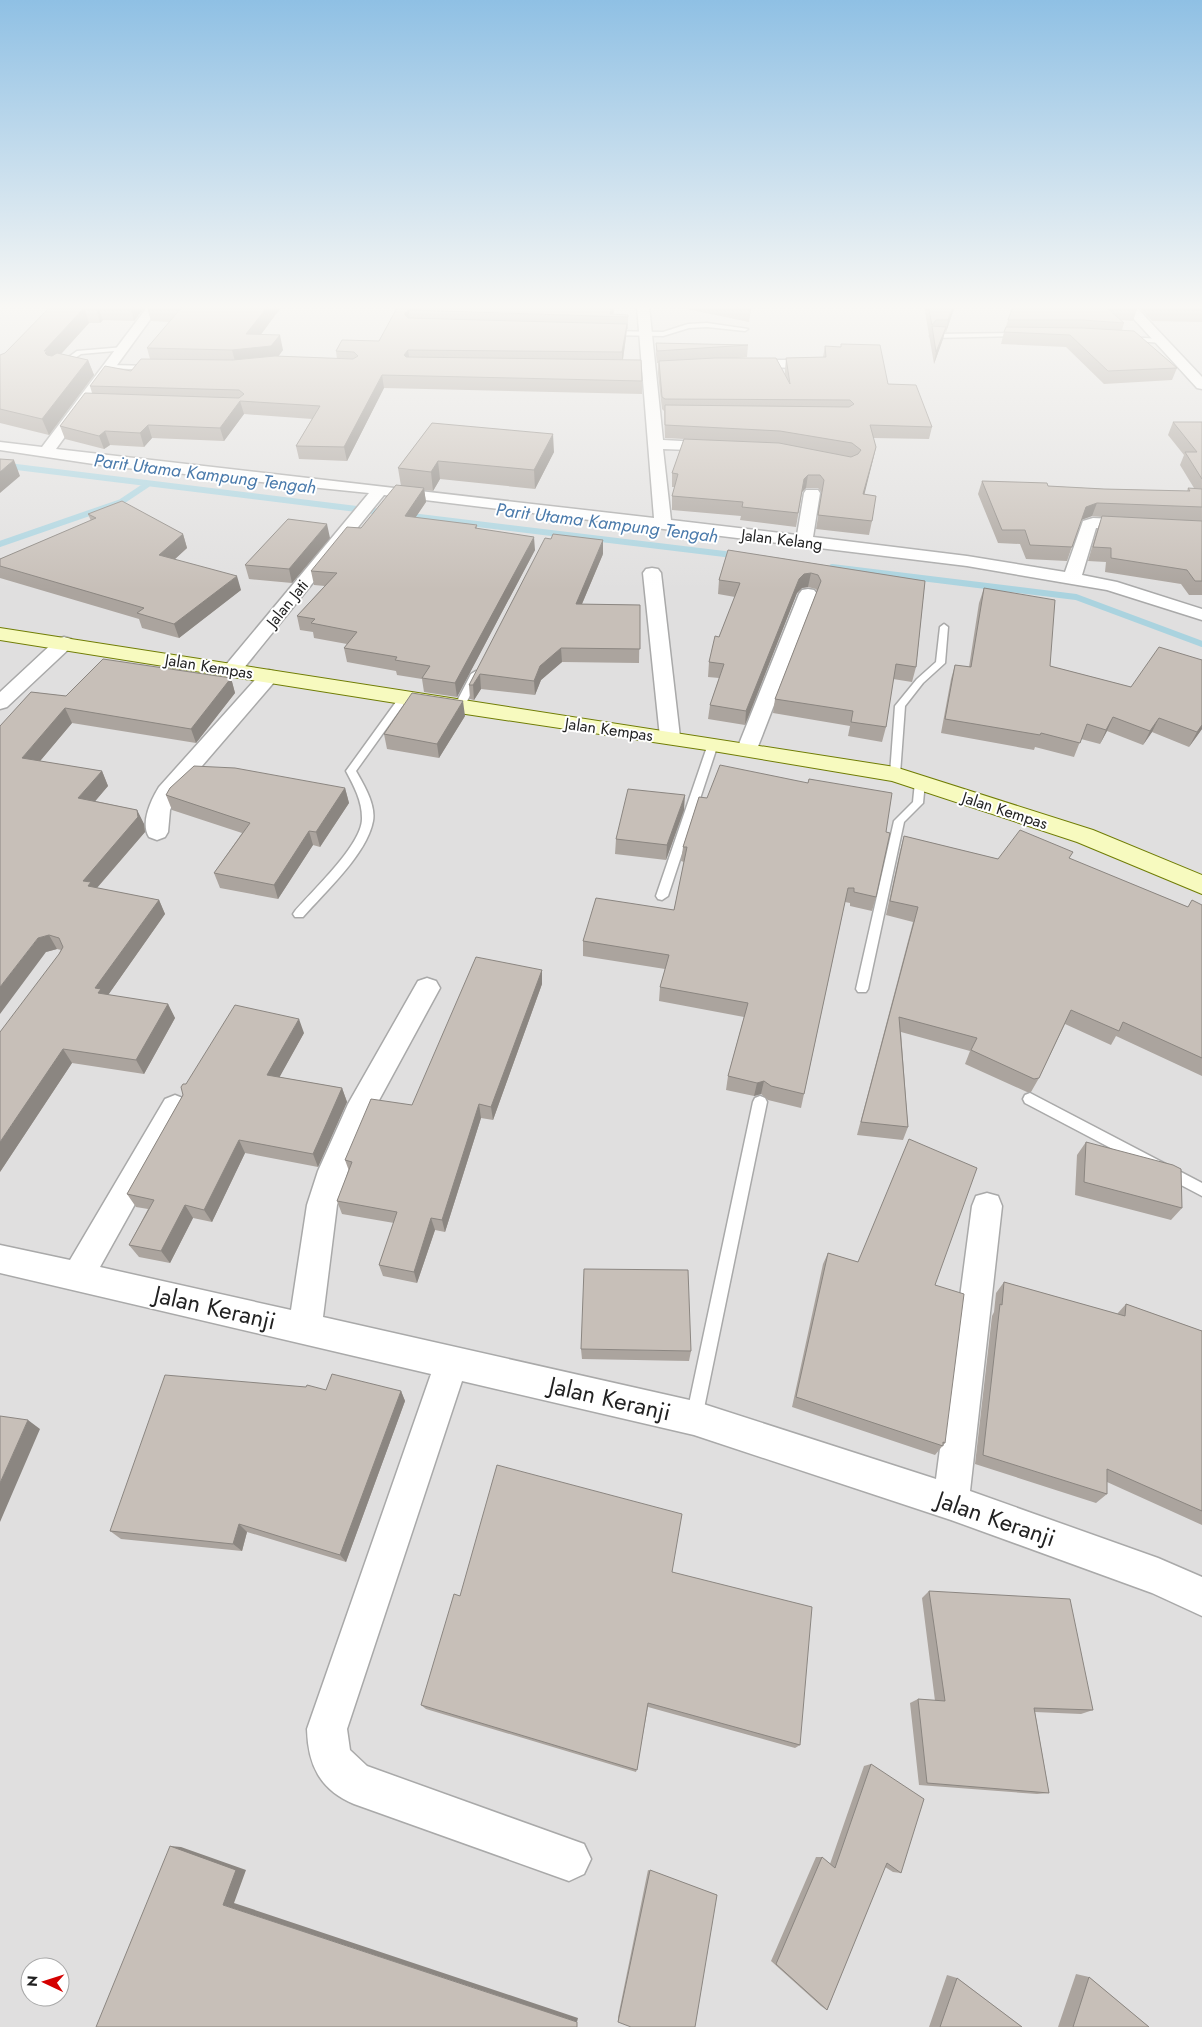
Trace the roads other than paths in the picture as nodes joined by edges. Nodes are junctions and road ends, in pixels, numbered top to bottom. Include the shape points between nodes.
1 (89, 401) edge
2 (656, 401) edge
3 (657, 444) junction
4 (0, 446) edge
5 (732, 447) edge
6 (46, 452) junction
7 (380, 490) junction
8 (812, 493) edge
9 (663, 525) junction
10 (1202, 528) edge
11 (804, 542) junction
12 (652, 573) dead end
13 (1072, 578) junction
14 (808, 594) dead end
15 (1202, 615) edge
16 (944, 627) dead end
17 (0, 634) edge
18 (64, 643) junction
19 (482, 664) edge
20 (232, 670) junction
21 (269, 676) junction
22 (404, 697) junction
23 (0, 703) edge
24 (459, 707) junction
25 (670, 738) junction
26 (713, 744) junction
27 (747, 750) junction
28 (895, 774) junction
29 (920, 782) junction
30 (157, 832) dead end
31 (1202, 885) edge
32 (662, 896) dead end
33 (299, 914) dead end
34 (427, 988) dead end
35 (862, 990) dead end
36 (1030, 1099) dead end
37 (760, 1102) dead end
38 (175, 1107) edge
39 (1202, 1190) edge
40 (987, 1206) dead end
41 (0, 1260) edge
42 (77, 1277) junction
43 (305, 1329) junction
44 (452, 1362) junction
45 (694, 1418) junction
46 (951, 1502) junction
47 (1202, 1597) edge
48 (569, 1859) dead end

1 - 6 street
2 - 3 street via 659,415
3 - 5 street
3 - 9 street
4 - 6 street, Jalan Kelang
6 - 7 street, Jalan Kelang
7 - 9 street, Jalan Kelang
7 - 20 street, Jalan Jati
8 - 11 street
9 - 11 street, Jalan Kelang
10 - 13 street via 1089,524
11 - 13 street, Jalan Kelang via 966,561
12 - 25 street
13 - 15 street, Jalan Kelang via 1111,586
14 - 27 street
16 - 28 lane via 940,663 900,706
17 - 18 street, Jalan Kempas
18 - 20 street, Jalan Kempas
18 - 23 street
19 - 24 lane
20 - 21 street, Jalan Kempas
21 - 22 street, Jalan Kempas
21 - 30 street via 167,792 159,810
22 - 24 street, Jalan Kempas
22 - 33 lane via 351,771 364,793 368,820 359,846
24 - 25 street, Jalan Kempas
25 - 26 street, Jalan Kempas
26 - 27 street, Jalan Kempas
26 - 32 lane
27 - 28 street, Jalan Kempas
28 - 29 street, Jalan Kempas
29 - 31 street, Jalan Kempas via 1085,836
29 - 35 lane via 918,803 899,821
34 - 43 street via 358,1112 333,1171 322,1205
36 - 39 lane
37 - 45 lane
38 - 42 street
40 - 46 street
41 - 42 street, Jalan Keranji
42 - 43 street, Jalan Keranji
43 - 44 street, Jalan Keranji
44 - 45 street, Jalan Keranji
44 - 48 street via 327,1729 328,1745 332,1761 354,1783
45 - 46 street, Jalan Keranji
46 - 47 street, Jalan Keranji via 1158,1576

